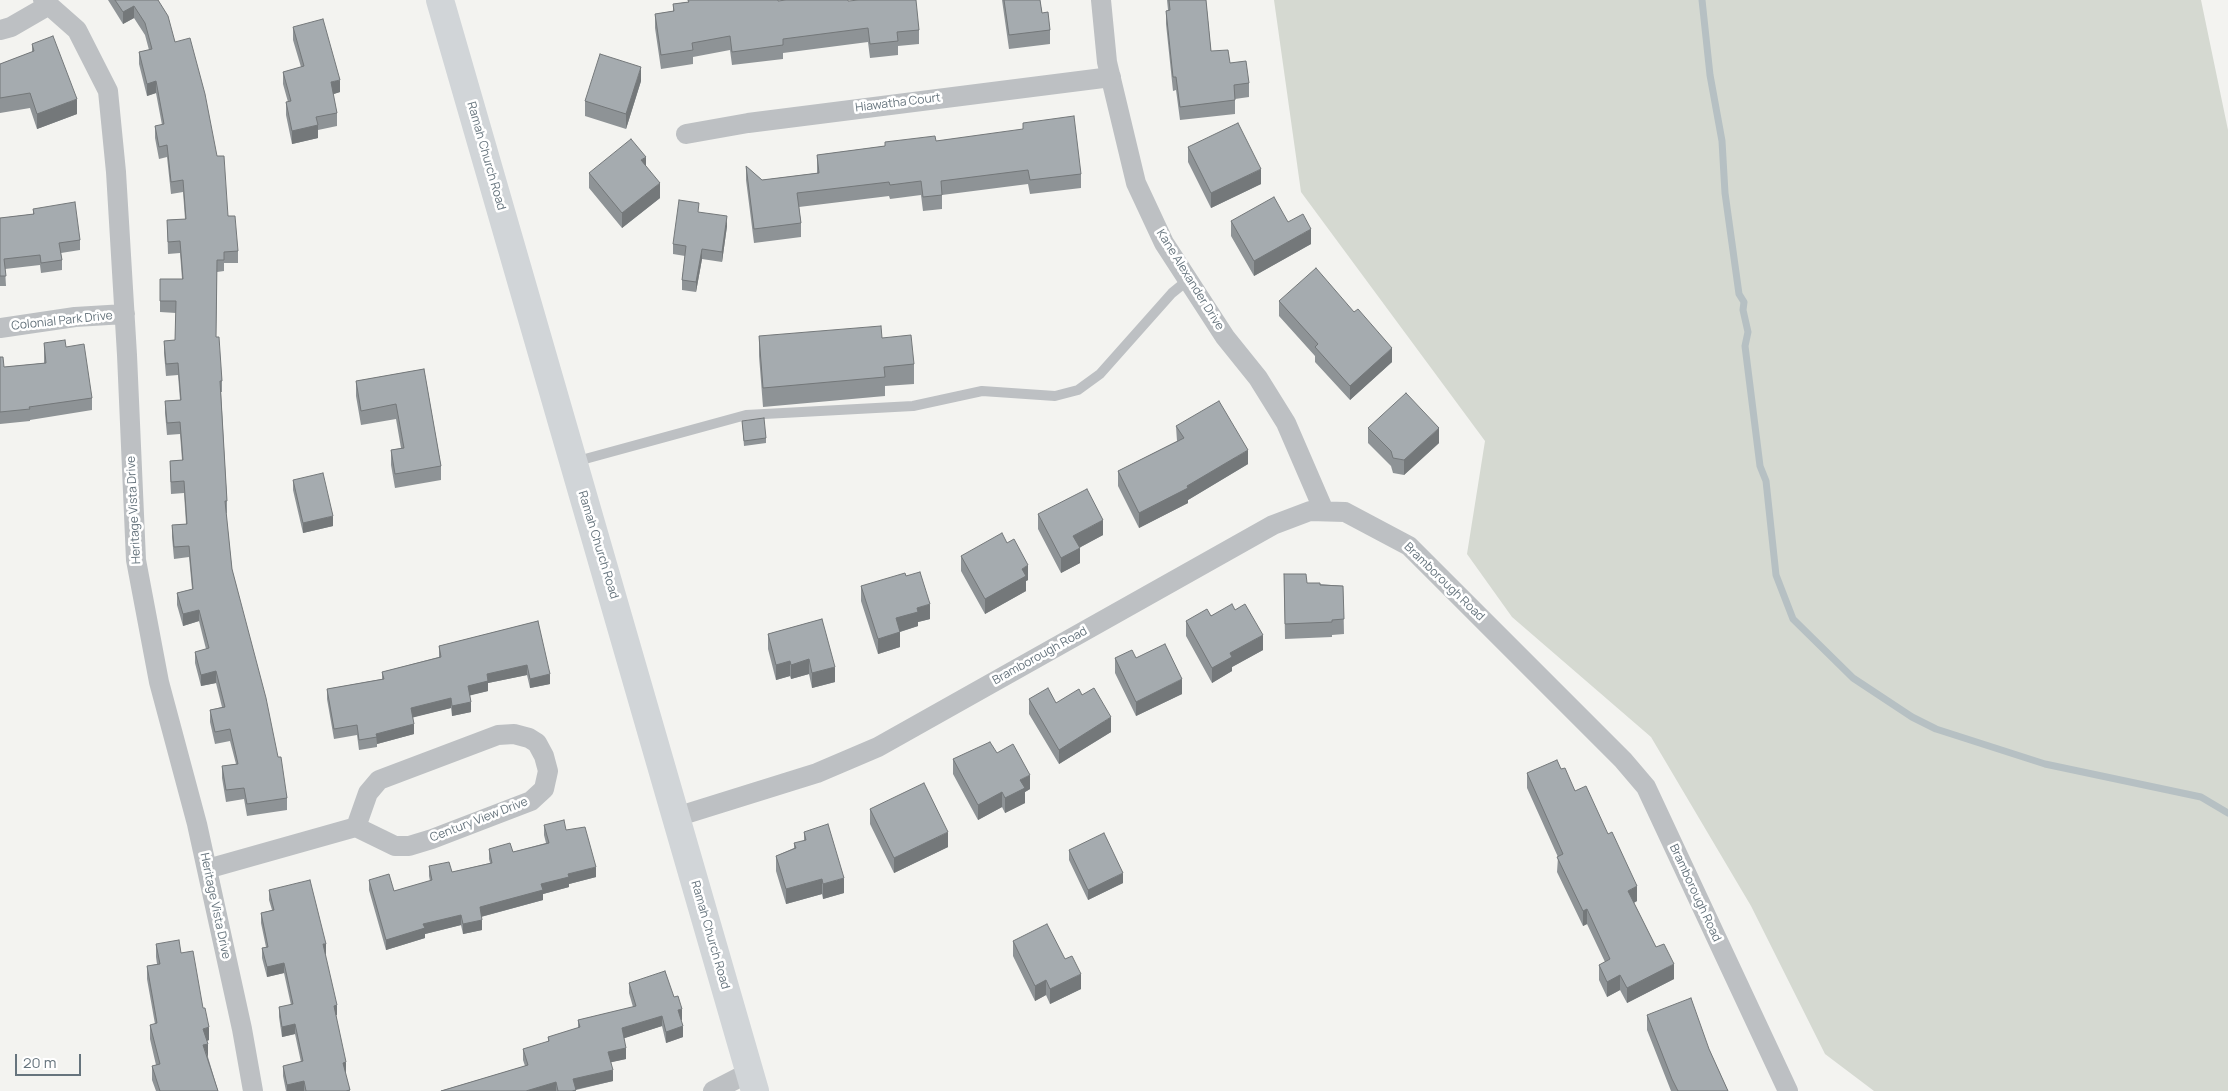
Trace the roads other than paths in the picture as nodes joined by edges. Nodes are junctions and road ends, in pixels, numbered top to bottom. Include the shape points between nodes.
1 (440, 0) edge
2 (1101, 0) edge
3 (46, 3) edge
4 (0, 30) edge
5 (1111, 77) junction
6 (686, 134) dead end
7 (1188, 280) junction
8 (125, 314) junction
9 (0, 328) edge
10 (573, 463) junction
11 (1324, 511) junction
12 (676, 817) junction
13 (356, 827) junction
14 (207, 869) junction
15 (753, 1082) edge
16 (253, 1091) edge
17 (713, 1091) edge
18 (1788, 1091) edge

1 - 10 main road, Ramah Church Road
2 - 5 street, Kane Alexander Drive
3 - 4 street
3 - 8 street, Heritage Vista Drive via 77,30 108,91
5 - 6 street, Hiawatha Court via 748,123
5 - 7 street, Kane Alexander Drive via 1136,183 1164,243
7 - 10 lane via 1172,293 1100,374 1078,390 1055,396 982,391 913,406 746,415
7 - 11 street, Kane Alexander Drive via 1286,423
8 - 9 street, Colonial Park Drive
8 - 14 street, Heritage Vista Drive via 136,560 158,682
10 - 12 main road, Ramah Church Road
11 - 12 street, Bramborough Road via 1310,511 1274,525 878,747 816,773
11 - 18 street, Bramborough Road via 1345,512 1409,546 1623,760 1646,787
12 - 15 main road, Ramah Church Road
13 - 13 street, Century View Drive via 395,846 409,846 441,836 531,801 544,789 548,771 544,756 529,738 514,734 498,735 388,776 379,780 368,793
13 - 14 street
14 - 16 street, Heritage Vista Drive
15 - 17 street

